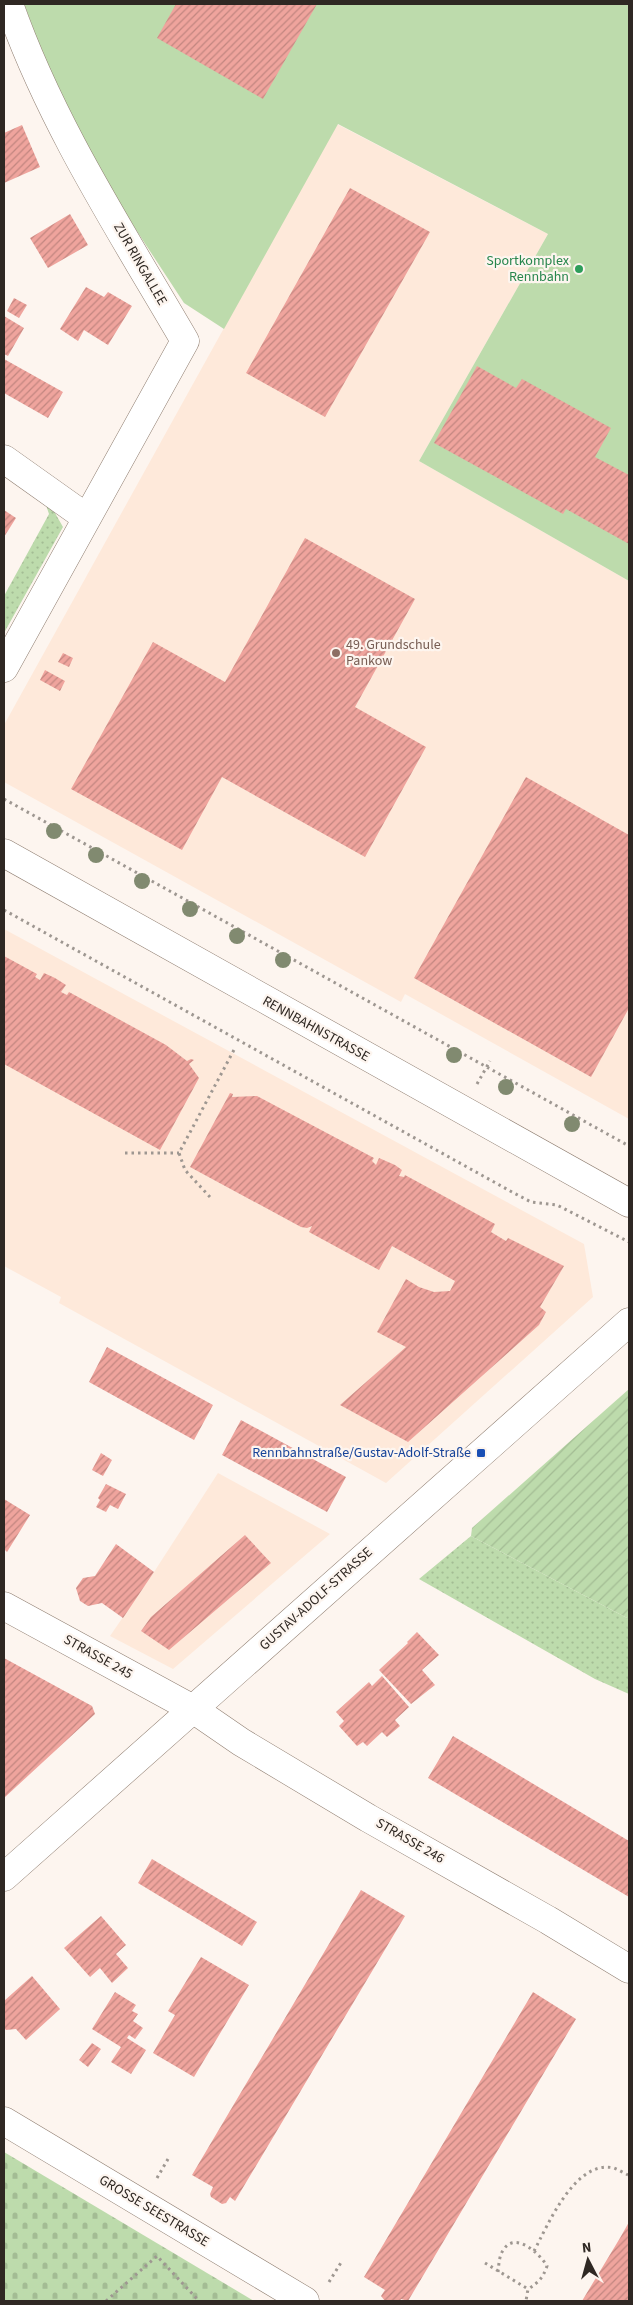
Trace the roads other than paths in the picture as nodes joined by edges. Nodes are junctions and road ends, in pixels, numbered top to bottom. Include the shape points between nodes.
1 (9, 4) edge
2 (4, 459) edge
3 (87, 518) junction
4 (4, 668) edge
5 (4, 853) edge
6 (629, 1203) edge
7 (629, 1322) edge
8 (4, 1606) edge
9 (193, 1709) junction
10 (4, 1877) edge
11 (629, 1969) edge
12 (4, 2121) edge
13 (305, 2301) edge

1 - 3 street, ZUR RINGALLEE via 69,143 185,341
2 - 3 street
3 - 4 street, ZUR RINGALLEE
5 - 6 street, RENNBAHNSTRASSE
7 - 9 street, GUSTAV-ADOLF-STRASSE
8 - 9 street, STRASSE 245
9 - 10 street, GUSTAV-ADOLF-STRASSE
9 - 11 street, STRASSE 246 via 241,1742 368,1818
12 - 13 street, GROSSE SEESTRASSE

